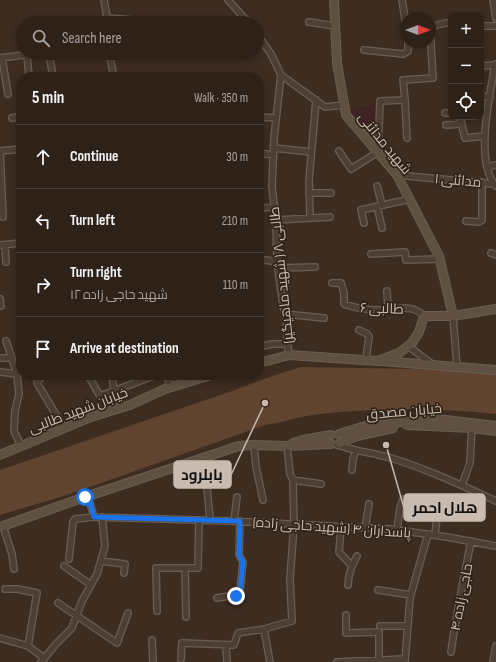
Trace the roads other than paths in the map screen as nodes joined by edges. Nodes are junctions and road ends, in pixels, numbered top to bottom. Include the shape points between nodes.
1 (104, 0) edge
2 (228, 0) edge
3 (334, 0) edge
4 (402, 0) edge
5 (493, 0) edge
6 (404, 12) edge
7 (107, 16) edge
8 (243, 16) edge
9 (496, 18) edge
10 (309, 22) dead end
11 (448, 23) edge
12 (335, 26) junction
13 (436, 26) edge
14 (484, 26) edge
15 (496, 26) edge
16 (264, 44) edge
17 (408, 48) edge
18 (431, 48) edge
19 (364, 50) dead end
20 (16, 56) edge
21 (1, 58) edge
22 (27, 60) edge
23 (50, 60) edge
24 (110, 60) edge
25 (496, 65) edge
26 (484, 66) edge
27 (29, 72) edge
28 (52, 72) edge
29 (113, 72) edge
30 (281, 75) junction
31 (8, 94) dead end
32 (484, 96) edge
33 (490, 97) junction
34 (316, 100) junction
35 (405, 100) junction
36 (344, 105) junction
37 (16, 117) edge
38 (264, 117) edge
39 (12, 118) dead end
40 (276, 118) junction
41 (461, 120) edge
42 (462, 124) junction
43 (446, 125) dead end
44 (484, 136) junction
45 (407, 138) dead end
46 (274, 148) junction
47 (16, 149) edge
48 (0, 151) edge
49 (339, 151) dead end
50 (311, 152) junction
51 (378, 152) junction
52 (264, 154) edge
53 (273, 155) junction
54 (496, 165) edge
55 (487, 167) junction
56 (397, 175) junction
57 (482, 182) junction
58 (495, 185) edge
59 (377, 186) dead end
60 (309, 193) junction
61 (331, 194) dead end
62 (410, 199) junction
63 (380, 206) junction
64 (274, 207) junction
65 (264, 208) edge
66 (3, 216) dead end
67 (310, 217) junction
68 (330, 217) dead end
69 (276, 220) junction
70 (466, 221) dead end
71 (364, 223) dead end
72 (382, 228) dead end
73 (16, 244) edge
74 (2, 245) edge
75 (371, 254) dead end
76 (440, 259) junction
77 (264, 260) edge
78 (6, 262) dead end
79 (278, 265) junction
80 (314, 267) dead end
81 (332, 283) dead end
82 (387, 291) dead end
83 (0, 298) edge
84 (1, 306) dead end
85 (388, 309) junction
86 (496, 309) edge
87 (285, 314) junction
88 (424, 316) junction
89 (453, 316) junction
90 (324, 318) dead end
91 (359, 330) dead end
92 (6, 341) dead end
93 (287, 344) junction
94 (264, 346) edge
95 (408, 346) junction
96 (289, 355) junction
97 (0, 358) edge
98 (12, 358) junction
99 (366, 360) junction
100 (378, 361) junction
101 (264, 362) edge
102 (432, 364) junction
103 (457, 366) junction
104 (496, 370) edge
105 (16, 371) edge
106 (0, 372) edge
107 (16, 374) edge
108 (18, 380) edge
109 (39, 380) edge
110 (91, 380) edge
111 (113, 380) edge
112 (144, 380) edge
113 (168, 380) edge
114 (184, 380) edge
115 (170, 388) junction
116 (114, 392) junction
117 (122, 407) junction
118 (472, 425) junction
119 (496, 426) edge
120 (64, 428) junction
121 (496, 431) edge
122 (357, 436) junction
123 (336, 440) junction
124 (254, 444) junction
125 (21, 446) junction
126 (287, 446) junction
127 (356, 450) junction
128 (363, 451) junction
129 (0, 455) edge
130 (193, 461) junction
131 (352, 470) dead end
132 (293, 480) junction
133 (321, 484) dead end
134 (462, 485) junction
135 (85, 497) junction
136 (237, 497) dead end
137 (403, 499) dead end
138 (263, 500) dead end
139 (496, 501) edge
140 (369, 504) dead end
141 (94, 517) junction
142 (437, 517) dead end
143 (102, 518) junction
144 (199, 520) junction
145 (210, 520) junction
146 (237, 521) junction
147 (294, 524) junction
148 (1, 526) edge
149 (341, 526) junction
150 (365, 528) junction
151 (397, 530) junction
152 (428, 534) junction
153 (435, 535) junction
154 (470, 541) junction
155 (496, 546) edge
156 (357, 556) dead end
157 (69, 559) dead end
158 (100, 561) junction
159 (64, 566) dead end
160 (352, 566) junction
161 (185, 568) junction
162 (14, 569) dead end
163 (124, 573) dead end
164 (91, 585) junction
165 (348, 585) dead end
166 (5, 589) dead end
167 (378, 590) dead end
168 (411, 595) junction
169 (217, 598) dead end
170 (58, 603) dead end
171 (157, 611) dead end
172 (128, 613) dead end
173 (346, 615) dead end
174 (76, 617) junction
175 (186, 617) dead end
176 (380, 626) dead end
177 (408, 626) junction
178 (264, 629) junction
179 (0, 638) edge
180 (152, 640) dead end
181 (226, 645) junction
182 (28, 646) junction
183 (496, 646) edge
184 (451, 652) dead end
185 (181, 659) dead end
186 (43, 660) edge
187 (405, 660) edge
188 (379, 661) edge
189 (153, 662) edge
190 (227, 662) edge
191 (270, 662) edge
192 (337, 662) edge
193 (493, 662) edge

1 - 7 street
2 - 8 street
3 - 12 street, شهید مدائنی
4 - 6 street
5 - 9 street
10 - 12 street
11 - 13 street
12 - 36 street, شهید مدائنی via 337,63
14 - 15 street
16 - 30 street
17 - 19 street via 403,54
18 - 35 street via 433,78 403,80
20 - 21 street
21 - 31 street
22 - 27 street
23 - 28 street
24 - 29 street
25 - 26 street
25 - 33 street
30 - 34 street
30 - 40 street, طالبی ۸ ( شهید ماهیگیر)
32 - 33 street
33 - 44 street
34 - 36 street via 325,107
34 - 50 street
35 - 45 street
35 - 51 street via 380,101
36 - 51 street, شهید مدائنی via 346,115
37 - 39 street
38 - 40 street
40 - 46 street, طالبی ۸ ( شهید ماهیگیر)
41 - 42 street
42 - 43 street
42 - 44 street via 465,138
44 - 55 street
46 - 50 street
46 - 53 street, طالبی ۸ ( شهید ماهیگیر)
47 - 48 street
48 - 66 street
49 - 51 street via 351,169
50 - 60 street
51 - 56 street, شهید مدائنی
52 - 53 street
53 - 64 street, طالبی ۸ ( شهید ماهیگیر)
54 - 55 street
55 - 58 street
56 - 57 street, مدائنی ۱
56 - 62 street, شهید مدائنی
57 - 58 street, مدائنی ۱
57 - 70 street via 482,220
59 - 63 street
60 - 61 street
60 - 67 street
62 - 63 street
62 - 76 street, شهید مدائنی
63 - 71 street via 361,210
63 - 72 street
64 - 65 street
64 - 69 street, طالبی ۸ ( شهید ماهیگیر)
67 - 68 street
67 - 69 street
69 - 79 street, طالبی ۸ ( شهید ماهیگیر)
73 - 74 street
74 - 78 street
75 - 76 street via 405,252 406,260
76 - 89 street, شهید مدائنی
77 - 79 street
79 - 80 street
79 - 87 street, طالبی ۸ ( شهید ماهیگیر)
81 - 85 street, طالبی ۶ via 341,283 344,304 359,309
82 - 85 street
83 - 84 street
85 - 88 street, طالبی ۶ via 412,309
86 - 89 street
87 - 90 street
87 - 93 street, طالبی ۸ ( شهید ماهیگیر)
88 - 89 street
88 - 95 street via 419,332
89 - 103 street
91 - 99 street via 369,336
92 - 98 street
93 - 94 street
93 - 96 street, طالبی ۸ ( شهید ماهیگیر)
95 - 100 street via 399,353
95 - 102 street
96 - 99 street
96 - 101 street
97 - 98 street
98 - 105 street
99 - 100 street
100 - 102 street
102 - 103 street
103 - 104 street
106 - 107 street
108 - 125 street via 19,394 14,431
109 - 120 street via 37,383
110 - 116 street via 100,396
111 - 116 street
112 - 116 street
113 - 115 street
114 - 115 street, خیابان شهید طالبی
115 - 117 street, خیابان شهید طالبی
116 - 117 street
117 - 120 street, خیابان شهید طالبی
118 - 119 street, خیابان مصدق
118 - 121 street, خیابان مصدق
118 - 122 street, خیابان مصدق via 406,425
118 - 123 street, خیابان مصدق via 437,419 369,425
118 - 134 street via 470,463
120 - 125 street, خیابان شهید طالبی
122 - 123 street, خیابان مصدق
122 - 128 street via 357,446
123 - 126 street via 297,441
123 - 127 street
124 - 126 street
124 - 130 street via 238,446
124 - 138 street
125 - 129 street, خیابان شهید طالبی
126 - 132 street
127 - 128 street
127 - 131 street
128 - 134 street via 438,474
130 - 135 street
130 - 145 street via 207,486
132 - 133 street
132 - 147 street
134 - 139 street
135 - 141 street via 90,503
135 - 148 street
136 - 146 street
137 - 151 street
140 - 150 street
141 - 143 street, پاسداران ۴ (شهید حاجی زاده)
141 - 157 street, پاسداران ۴ (شهید حاجی زاده) via 75,519 73,522
142 - 153 street
143 - 144 street, پاسداران ۴ (شهید حاجی زاده)
143 - 158 street via 105,546
144 - 145 street, پاسداران ۴ (شهید حاجی زاده)
144 - 161 street via 198,568
145 - 146 street, پاسداران ۴ (شهید حاجی زاده)
146 - 147 street, پاسداران ۴ (شهید حاجی زاده)
146 - 169 street via 239,555 243,562 240,591 236,596
147 - 149 street, پاسداران ۴ (شهید حاجی زاده)
147 - 178 street via 290,579 292,622
148 - 162 street via 12,554
149 - 150 street, پاسداران ۴ (شهید حاجی زاده)
149 - 160 street via 339,552
150 - 151 street, پاسداران ۴ (شهید حاجی زاده)
151 - 152 street, پاسداران ۴ (شهید حاجی زاده)
152 - 153 street, پاسداران ۴ (شهید حاجی زاده)
152 - 168 street
153 - 154 street, پاسداران ۴ (شهید حاجی زاده)
154 - 155 street, پاسداران ۴ (شهید حاجی زاده)
154 - 184 street, حاجی زاده ۴
156 - 160 street
158 - 163 street via 125,564
158 - 164 street
159 - 164 street
160 - 165 street
161 - 171 street via 156,568
161 - 175 street
164 - 174 street
166 - 182 street via 37,593
167 - 168 street
168 - 177 street
170 - 174 street
172 - 174 street via 116,643
173 - 188 street via 346,633 379,632
174 - 186 street via 72,628
176 - 177 street
177 - 187 street
178 - 181 street via 238,634 234,645
178 - 191 street
179 - 182 street
180 - 189 street
181 - 185 street via 182,643
181 - 190 street
182 - 186 street
183 - 193 street
187 - 188 street
188 - 192 street

